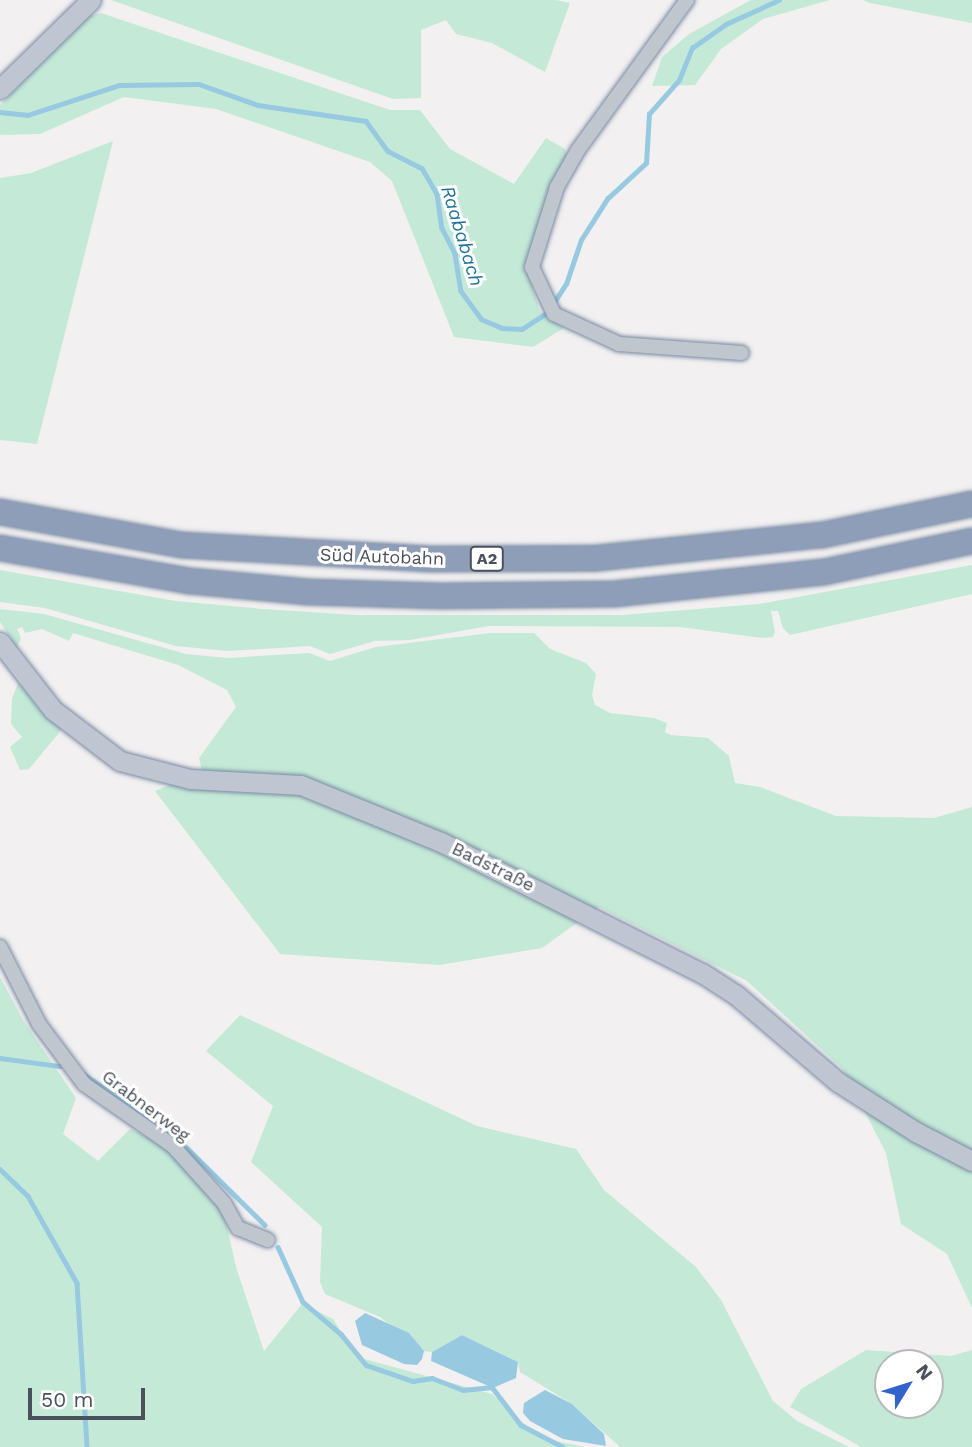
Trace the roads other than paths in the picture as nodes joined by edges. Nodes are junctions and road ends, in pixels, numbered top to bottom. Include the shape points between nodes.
1 (91, 0) edge
2 (687, 0) edge
3 (0, 89) edge
4 (742, 353) dead end
5 (972, 504) edge
6 (1, 512) edge
7 (972, 541) edge
8 (10, 551) edge
9 (0, 642) edge
10 (0, 947) edge
11 (972, 1161) edge
12 (268, 1240) dead end

1 - 3 street
2 - 4 street via 578,150 557,187 532,267 550,309 619,344
5 - 6 highway, Süd Autobahn / A2 via 822,535 598,558 431,559 181,545
7 - 8 highway, Süd Autobahn / A2 via 824,572 587,594 308,592 190,580
9 - 11 street, Badstraße via 53,710 120,761 190,779 301,785 441,842 702,973 838,1082
10 - 12 street, Grabnerweg via 39,1024 83,1084 173,1146 224,1203 238,1228

